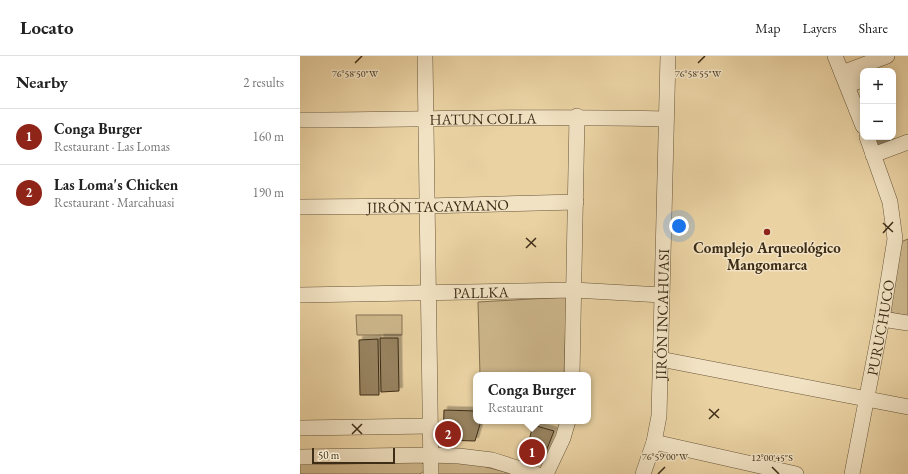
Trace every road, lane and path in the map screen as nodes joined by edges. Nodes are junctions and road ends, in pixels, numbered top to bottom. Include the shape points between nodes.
1 (425, 56) edge
2 (668, 56) edge
3 (835, 56) edge
4 (887, 56) edge
5 (855, 76) edge
6 (860, 101) edge
7 (577, 116) junction
8 (666, 119) junction
9 (300, 120) edge
10 (426, 120) junction
11 (868, 140) edge
12 (908, 142) edge
13 (873, 155) junction
14 (576, 202) junction
15 (426, 206) junction
16 (300, 207) edge
17 (901, 237) edge
18 (574, 290) junction
19 (429, 294) junction
20 (662, 294) junction
21 (300, 296) edge
22 (882, 319) junction
23 (908, 323) edge
24 (660, 359) junction
25 (572, 372) edge
26 (867, 399) junction
27 (908, 407) edge
28 (567, 424) edge
29 (430, 426) junction
30 (300, 428) edge
31 (654, 442) junction
32 (431, 455) junction
33 (300, 457) edge
34 (431, 474) edge
35 (536, 474) edge
36 (546, 474) edge
37 (643, 474) edge
38 (796, 474) edge
39 (852, 474) edge

1 - 10 street
2 - 8 street, JIRÓN INCAHUASI
3 - 5 street
4 - 5 street
5 - 6 street
7 - 8 street, HATUN COLLA
7 - 10 street, HATUN COLLA
7 - 14 street
8 - 20 street, JIRÓN INCAHUASI
9 - 10 street, HATUN COLLA
10 - 15 street
11 - 13 street, PURUCHUCO
12 - 13 street
13 - 17 street, PURUCHUCO
14 - 15 street, JIRÓN TACAYMANO
14 - 18 street
15 - 16 street, JIRÓN TACAYMANO
15 - 19 street
17 - 22 street, PURUCHUCO
18 - 19 street, PALLKA
18 - 20 street, PALLKA
18 - 25 street
19 - 21 street, PALLKA
19 - 29 street
20 - 24 street, JIRÓN INCAHUASI
22 - 23 street
22 - 26 street, PURUCHUCO
24 - 26 street
24 - 31 street, JIRÓN INCAHUASI via 659,416
26 - 27 street
26 - 39 street, PURUCHUCO
28 - 36 street
29 - 30 street
29 - 32 street
31 - 37 street, JIRÓN INCAHUASI
31 - 38 street
32 - 33 street
32 - 34 street
32 - 35 street via 492,460

